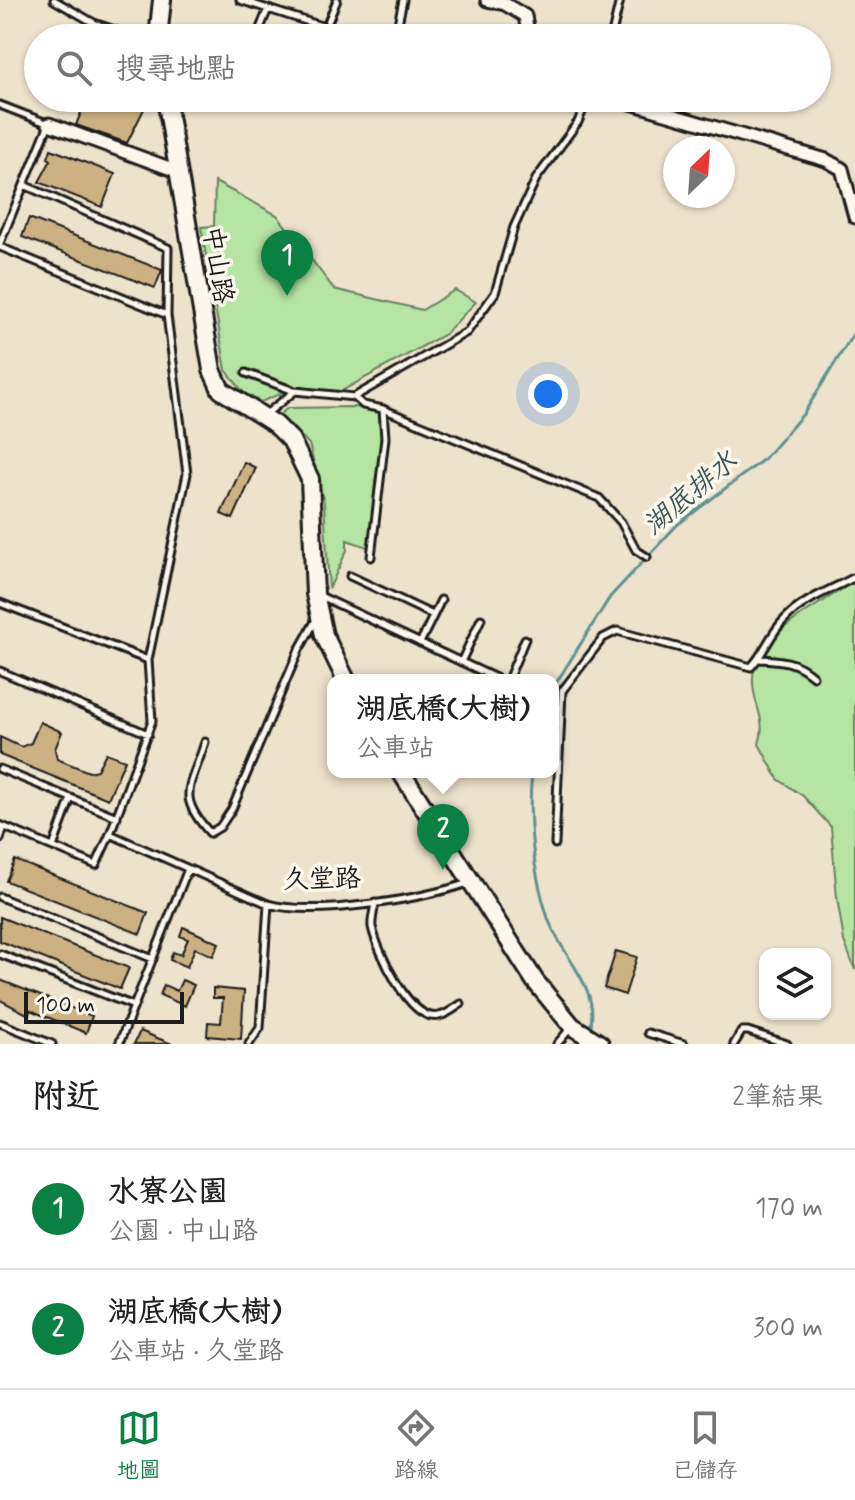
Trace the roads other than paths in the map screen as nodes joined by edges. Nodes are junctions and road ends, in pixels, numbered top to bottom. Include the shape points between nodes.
1 (55, 0) edge
2 (162, 0) edge
3 (240, 0) edge
4 (337, 0) edge
5 (403, 0) edge
6 (487, 0) edge
7 (620, 0) edge
8 (268, 9) junction
9 (97, 24) edge
10 (159, 24) edge
11 (262, 24) edge
12 (316, 24) edge
13 (327, 24) edge
14 (398, 24) edge
15 (526, 24) edge
16 (614, 24) edge
17 (0, 105) edge
18 (168, 112) edge
19 (582, 112) edge
20 (662, 112) edge
21 (49, 124) junction
22 (177, 171) junction
23 (24, 185) junction
24 (855, 217) edge
25 (0, 245) edge
26 (167, 315) junction
27 (246, 373) dead end
28 (295, 391) junction
29 (354, 397) junction
30 (383, 409) junction
31 (262, 417) junction
32 (371, 557) dead end
33 (647, 557) dead end
34 (350, 576) dead end
35 (855, 577) edge
36 (315, 594) junction
37 (441, 600) dead end
38 (0, 603) edge
39 (319, 613) junction
40 (433, 615) junction
41 (481, 619) dead end
42 (525, 639) dead end
43 (420, 643) junction
44 (759, 659) junction
45 (148, 660) junction
46 (461, 662) junction
47 (0, 671) edge
48 (343, 674) edge
49 (487, 674) edge
50 (510, 674) edge
51 (813, 676) dead end
52 (559, 697) edge
53 (148, 734) junction
54 (205, 742) dead end
55 (559, 742) edge
56 (0, 769) edge
57 (559, 773) edge
58 (405, 778) edge
59 (559, 778) edge
60 (71, 798) junction
61 (117, 817) junction
62 (2, 826) edge
63 (110, 834) junction
64 (0, 839) edge
65 (555, 844) dead end
66 (53, 847) junction
67 (188, 869) junction
68 (470, 882) junction
69 (0, 897) edge
70 (375, 903) junction
71 (268, 904) junction
72 (0, 954) edge
73 (153, 959) junction
74 (461, 1004) dead end
75 (134, 1006) junction
76 (0, 1023) edge
77 (576, 1029) junction
78 (648, 1033) dead end
79 (598, 1043) edge
80 (52, 1044) edge
81 (119, 1044) edge
82 (249, 1044) edge
83 (557, 1044) edge
84 (684, 1044) edge
85 (734, 1044) edge
86 (787, 1044) edge

1 - 9 lane
2 - 10 street
3 - 8 lane
4 - 13 lane
5 - 14 lane
6 - 15 street via 525,16
7 - 16 lane
8 - 11 lane
8 - 12 lane
17 - 21 lane
18 - 22 street, 中山路
19 - 29 lane via 536,179 514,227 495,293 481,315 449,345
20 - 24 street via 826,160 842,169
21 - 22 street
21 - 23 lane
22 - 31 street, 中山路 via 212,370 221,390
23 - 25 lane
23 - 26 lane via 168,248
25 - 26 lane
26 - 45 lane via 187,474
27 - 28 lane
28 - 29 lane
28 - 31 lane
29 - 30 lane
30 - 32 lane via 385,438
30 - 33 lane via 599,498 621,522 636,550
31 - 36 street via 291,440 310,479
34 - 40 lane
35 - 44 lane via 799,607 765,642
36 - 39 street
36 - 43 lane
37 - 40 lane
38 - 45 lane
39 - 48 street
39 - 54 lane via 232,809 210,833 187,800
40 - 43 lane
41 - 46 lane
42 - 50 lane
43 - 46 lane
44 - 51 lane via 786,660
44 - 52 lane via 751,667 617,631 603,638
45 - 53 lane
46 - 49 lane
47 - 53 lane
53 - 61 lane
55 - 57 lane
56 - 60 lane
58 - 68 street
59 - 65 lane
60 - 61 lane
60 - 66 lane
61 - 63 lane
62 - 64 lane
62 - 66 lane
63 - 66 lane via 96,865
63 - 67 lane
67 - 71 lane
67 - 73 lane
68 - 70 lane, 久堂路
68 - 77 street via 535,981
69 - 73 lane
70 - 71 lane, 久堂路 via 287,909
70 - 74 lane via 371,924 406,999 428,1016 440,1016
71 - 82 lane, 久堂路 via 260,1028
72 - 75 lane
73 - 75 lane
75 - 81 lane
76 - 80 lane
77 - 79 street
77 - 83 lane
78 - 84 lane
85 - 86 lane via 742,1031

